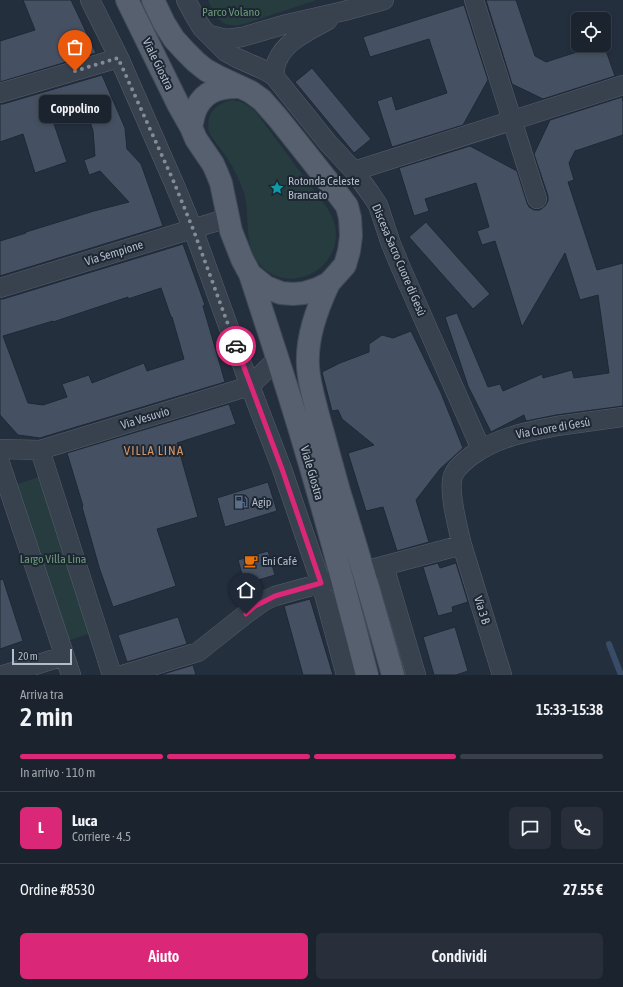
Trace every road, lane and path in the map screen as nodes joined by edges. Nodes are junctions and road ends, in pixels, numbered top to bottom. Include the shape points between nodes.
1 (90, 0) edge
2 (127, 0) edge
3 (153, 0) edge
4 (186, 0) edge
5 (384, 0) edge
6 (474, 0) edge
7 (344, 11) junction
8 (210, 35) junction
9 (118, 58) junction
10 (274, 76) junction
11 (623, 85) edge
12 (240, 87) junction
13 (0, 93) edge
14 (512, 121) junction
15 (191, 127) junction
16 (297, 142) junction
17 (328, 143) junction
18 (349, 166) junction
19 (537, 199) dead end
20 (347, 206) junction
21 (228, 218) junction
22 (193, 229) junction
23 (250, 274) junction
24 (329, 282) junction
25 (0, 288) edge
26 (278, 358) junction
27 (250, 386) junction
28 (623, 417) edge
29 (0, 448) edge
30 (481, 449) junction
31 (40, 450) junction
32 (0, 463) edge
33 (462, 545) junction
34 (374, 568) junction
35 (342, 577) junction
36 (321, 583) junction
37 (64, 656) junction
38 (3, 675) edge
39 (71, 675) edge
40 (112, 675) edge
41 (122, 675) edge
42 (346, 675) edge
43 (367, 675) edge
44 (393, 675) edge
45 (416, 675) edge
46 (502, 675) edge

1 - 9 street
2 - 15 main road, Viale Giostra
3 - 12 main road, Viale Giostra via 174,39 196,62 206,70
4 - 8 street via 202,28
5 - 7 street
6 - 14 street
7 - 8 street via 242,37 226,39
7 - 10 street via 291,42 276,62
8 - 10 street, Discesa Sacro Cuore di Gesù via 226,52
9 - 13 street
9 - 22 street
10 - 17 street, Discesa Sacro Cuore di Gesù
11 - 14 street
12 - 15 main road via 228,86 207,95 199,103
12 - 16 main road, Viale Giostra via 262,100
14 - 18 street
14 - 19 street
15 - 21 main road, Viale Giostra via 217,173
16 - 17 street
16 - 20 main road, Viale Giostra
17 - 18 street, Discesa Sacro Cuore di Gesù
18 - 20 street
18 - 30 street, Discesa Sacro Cuore di Gesù via 378,205 401,268
20 - 24 main road via 351,236 349,251 345,265
21 - 22 street, Via Sempione
21 - 23 main road, Viale Giostra via 236,246
22 - 25 street, Via Sempione
22 - 27 street
23 - 24 main road via 266,287 281,293 304,293
23 - 26 main road, Viale Giostra
24 - 34 main road, Viale Giostra via 313,324 308,367 328,454
26 - 27 street, Via Vesuvio
26 - 35 main road, Viale Giostra
27 - 31 street, Via Vesuvio
27 - 36 street
28 - 30 street, Via Cuore di Gesù via 533,430 512,435
29 - 31 street, Via Vesuvio
30 - 33 street, Via Cuore di Gesù via 457,468 453,476 452,499
31 - 40 street
32 - 37 street
33 - 34 street
33 - 46 street, Via 3 B
34 - 44 main road, Viale Giostra
34 - 45 street, Viale Giostra
35 - 36 street
35 - 43 main road, Viale Giostra
36 - 41 street via 264,601 198,652
36 - 42 street
37 - 38 street
37 - 39 street

